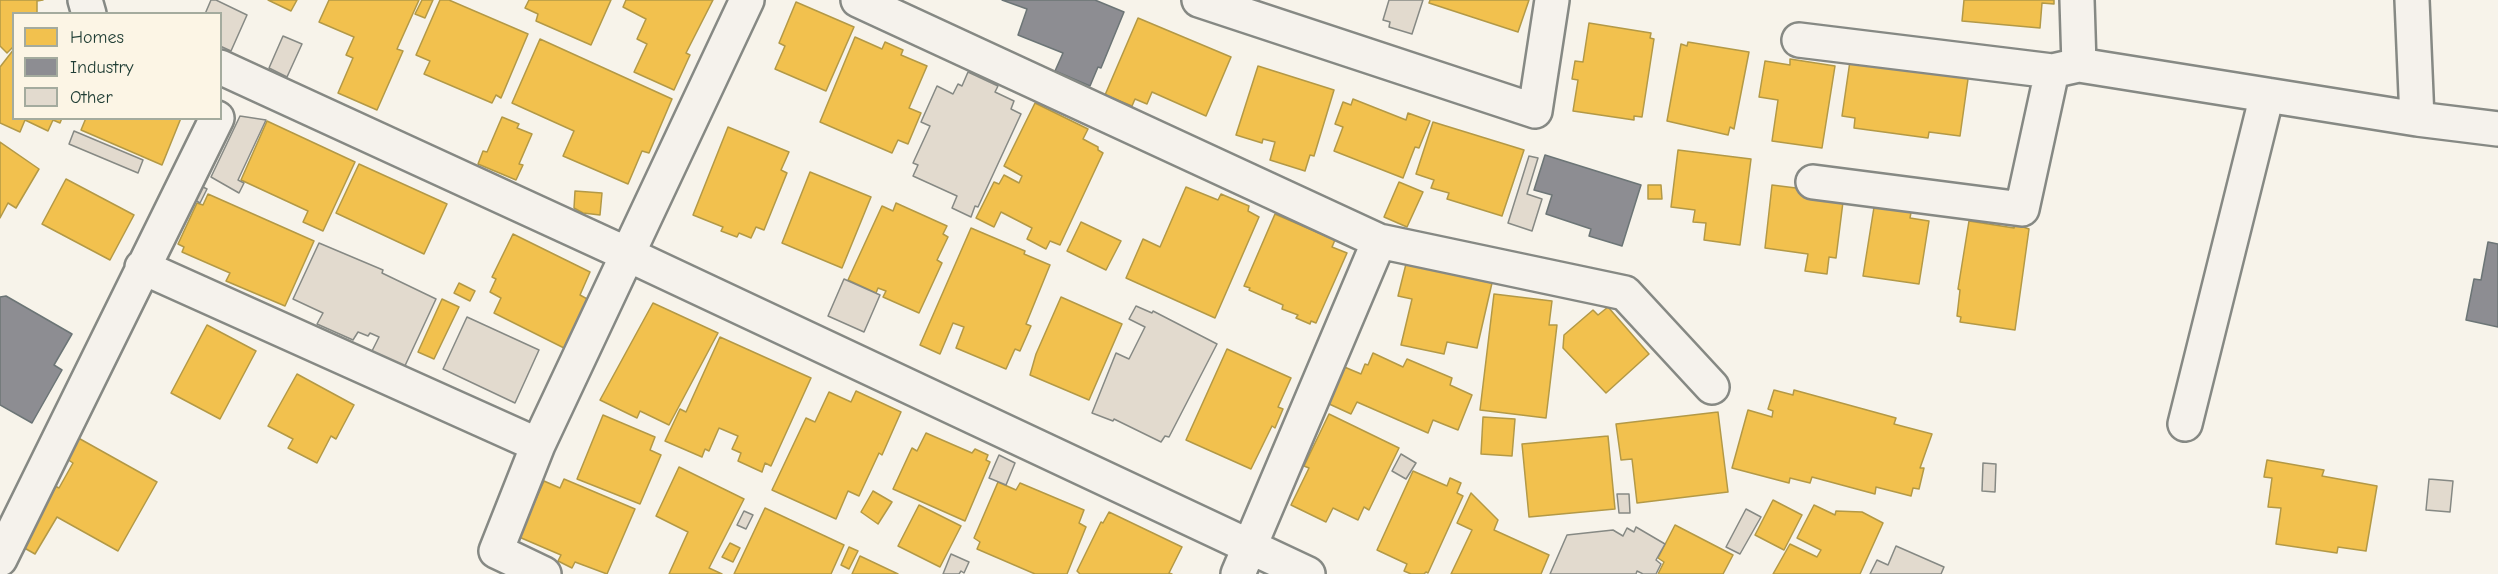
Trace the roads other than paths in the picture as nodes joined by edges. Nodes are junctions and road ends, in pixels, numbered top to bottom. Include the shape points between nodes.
1 (747, 0) edge
2 (858, 0) edge
3 (1198, 0) edge
4 (1552, 0) edge
5 (2077, 0) edge
6 (2412, 0) edge
7 (1799, 40) dead end
8 (2066, 68) junction
9 (230, 70) edge
10 (2267, 95) junction
11 (222, 104) edge
12 (2417, 119) junction
13 (216, 120) edge
14 (2498, 129) edge
15 (1813, 182) dead end
16 (1379, 241) junction
17 (629, 255) junction
18 (142, 267) junction
19 (1712, 387) dead end
20 (2185, 424) dead end
21 (538, 445) junction
22 (0, 559) edge
23 (1244, 561) edge
24 (544, 574) edge
25 (1308, 574) edge

1 - 17 street
2 - 16 street
3 - 4 street via 1535,111
5 - 8 street
6 - 12 street
7 - 8 street
8 - 10 street
8 - 15 street via 2022,209
9 - 11 street
9 - 17 street
10 - 12 street
10 - 20 street
12 - 14 street
13 - 18 street
16 - 19 street via 1625,293
16 - 23 street
17 - 21 street
17 - 23 street
18 - 21 street
18 - 22 street
21 - 24 street via 496,551
23 - 25 street

